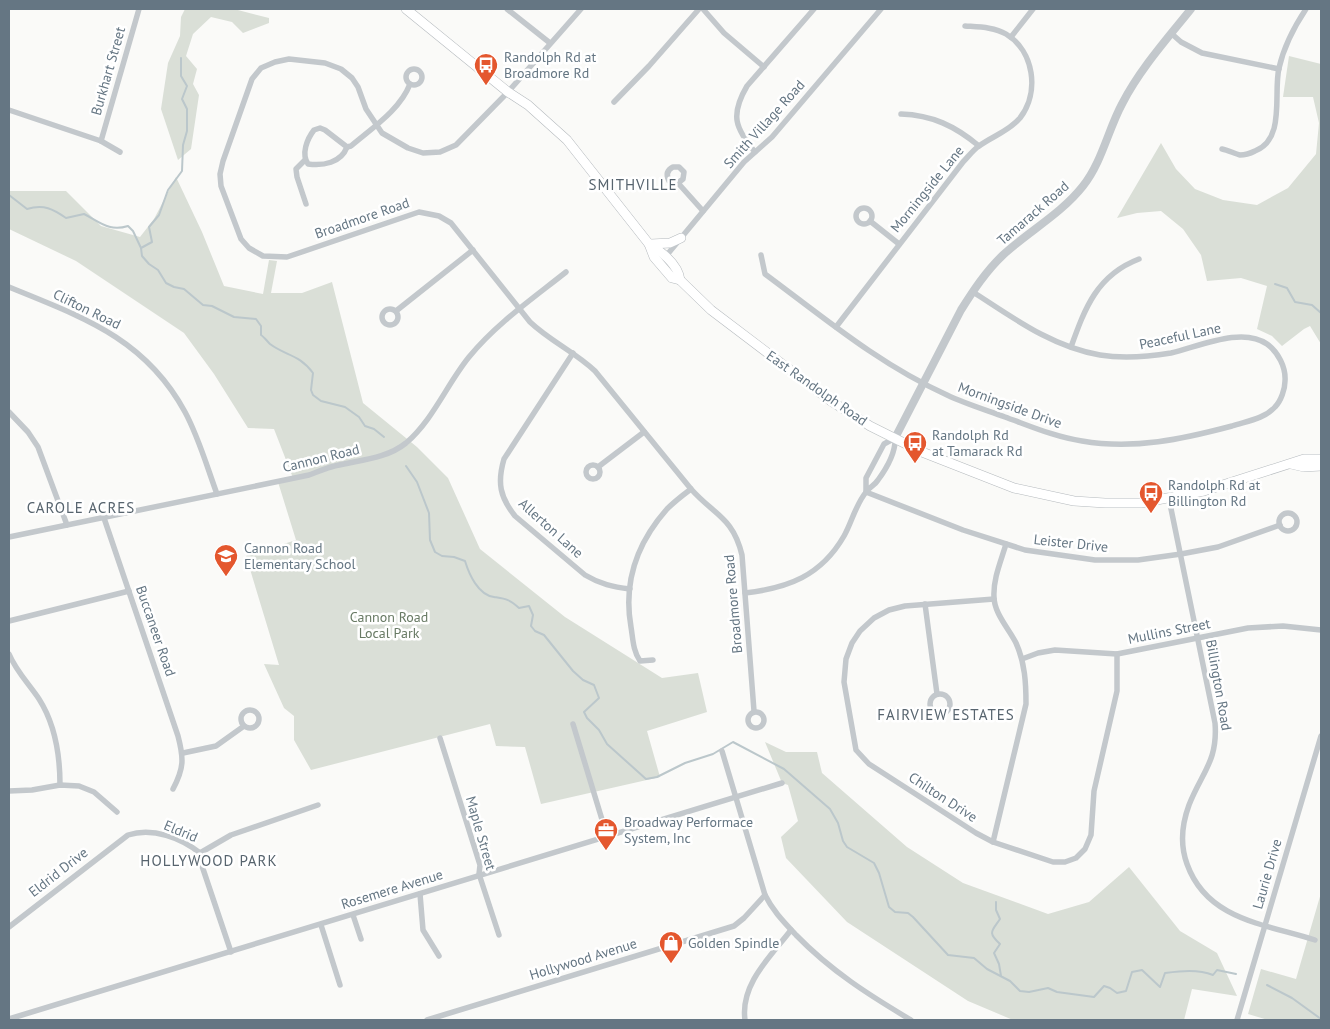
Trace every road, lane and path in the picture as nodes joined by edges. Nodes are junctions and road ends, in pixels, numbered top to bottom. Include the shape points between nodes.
1 (139, 9) edge
2 (406, 9) edge
3 (507, 9) edge
4 (581, 9) edge
5 (699, 9) edge
6 (703, 9) edge
7 (814, 9) edge
8 (881, 9) edge
9 (1033, 9) edge
10 (1191, 9) edge
11 (1306, 9) edge
12 (965, 26) dead end
13 (1172, 34) junction
14 (1011, 37) junction
15 (550, 43) junction
16 (764, 67) junction
17 (1279, 69) junction
18 (410, 84) dead end
19 (508, 92) junction
20 (614, 102) dead end
21 (9, 110) edge
22 (901, 114) dead end
23 (375, 125) junction
24 (100, 141) junction
25 (979, 146) junction
26 (347, 147) junction
27 (1222, 148) dead end
28 (120, 152) dead end
29 (755, 152) junction
30 (305, 160) junction
31 (678, 183) dead end
32 (306, 204) dead end
33 (703, 211) junction
34 (870, 221) dead end
35 (681, 238) junction
36 (649, 244) junction
37 (899, 244) junction
38 (473, 250) junction
39 (761, 255) dead end
40 (666, 256) junction
41 (1139, 259) dead end
42 (566, 272) dead end
43 (680, 280) junction
44 (10, 289) edge
45 (973, 292) junction
46 (520, 308) junction
47 (396, 311) dead end
48 (836, 327) junction
49 (1071, 347) junction
50 (573, 353) junction
51 (924, 383) junction
52 (1285, 388) joint
53 (9, 412) edge
54 (644, 432) junction
55 (895, 438) junction
56 (1321, 459) edge
57 (1291, 464) junction
58 (1321, 466) edge
59 (598, 467) dead end
60 (691, 489) junction
61 (866, 492) junction
62 (217, 494) junction
63 (1169, 499) junction
64 (104, 518) junction
65 (67, 525) junction
66 (1280, 525) dead end
67 (9, 537) edge
68 (1006, 544) junction
69 (1180, 554) junction
70 (630, 588) junction
71 (129, 591) junction
72 (745, 593) junction
73 (994, 599) junction
74 (924, 604) junction
75 (9, 621) edge
76 (1321, 630) edge
77 (1198, 638) junction
78 (9, 654) edge
79 (1117, 654) junction
80 (1022, 659) junction
81 (653, 660) dead end
82 (938, 694) dead end
83 (754, 712) dead end
84 (573, 724) dead end
85 (244, 726) dead end
86 (1321, 736) edge
87 (440, 738) dead end
88 (722, 751) dead end
89 (183, 753) junction
90 (782, 783) dead end
91 (60, 785) junction
92 (173, 789) dead end
93 (9, 791) edge
94 (735, 797) junction
95 (318, 805) dead end
96 (117, 812) dead end
97 (607, 836) junction
98 (123, 838) joint
99 (993, 842) junction
100 (200, 853) junction
101 (479, 874) junction
102 (420, 894) junction
103 (765, 895) junction
104 (353, 915) junction
105 (321, 925) junction
106 (1265, 925) junction
107 (9, 927) edge
108 (791, 930) junction
109 (499, 935) dead end
110 (360, 939) dead end
111 (1315, 940) dead end
112 (231, 952) junction
113 (438, 956) dead end
114 (340, 985) dead end
115 (9, 1019) edge
116 (427, 1020) edge
117 (745, 1020) edge
118 (911, 1020) edge
119 (1237, 1020) edge

1 - 24 street, Burkhart Street
2 - 19 main road, East Randolph Road
3 - 15 street
4 - 15 street, Broadmore Road
5 - 20 street
6 - 16 street via 724,33
7 - 16 street
8 - 29 street, Smith Village Road via 772,137
9 - 14 street
10 - 13 street, Tamarack Road
11 - 17 street via 1292,32
12 - 14 street via 986,27
13 - 17 street via 1202,53
13 - 45 street, Tamarack Road via 1123,102 1084,185 1064,207 1003,255
14 - 25 street, Morningside Lane via 1026,57 1032,73 1032,91 1019,119 1006,131
15 - 19 street, Broadmore Road
16 - 29 street via 739,99 736,114 742,136
17 - 27 street via 1276,122 1270,139 1261,149 1249,154 1241,155
18 - 23 street via 400,103
19 - 23 street, Broadmore Road via 456,145 440,152 422,153 408,148 382,133
19 - 36 main road, East Randolph Road via 528,105 567,140
21 - 24 street
22 - 25 street via 945,123
23 - 26 street
23 - 38 street, Broadmore Road via 358,87 341,69 325,63 289,59 261,68 246,92 220,174 221,186 241,239 263,256 287,257 419,212 439,216 451,223
24 - 28 street
25 - 37 street, Morningside Lane
26 - 30 street via 339,158 326,164 308,164
26 - 30 street via 320,128 314,130 306,145
29 - 33 street, Smith Village Road
30 - 32 street via 296,169
31 - 33 street
33 - 35 street, Smith Village Road
34 - 37 street
35 - 36 main road via 670,243
35 - 40 street, Smith Village Road
36 - 40 main road, East Randolph Road
36 - 43 main road, East Randolph Road via 654,257 672,278
37 - 48 street, Morningside Lane
38 - 46 street, Broadmore Road
38 - 47 street
39 - 48 street, Morningside Drive via 765,274
40 - 43 main road, East Randolph Road via 679,272
41 - 49 street via 1117,270 1095,292
42 - 46 street, Cannon Road
43 - 55 main road, East Randolph Road via 711,310 831,401
44 - 62 street, Clifton Road via 101,327 154,368 166,382 195,432
45 - 49 street, Peaceful Lane via 1037,333
45 - 51 street, Tamarack Road
46 - 50 street, Broadmore Road via 539,331
46 - 62 street, Cannon Road via 469,356 425,421 406,443 395,450 309,474
48 - 51 street, Morningside Drive via 881,359
49 - 52 street, Peaceful Lane via 1100,355 1137,358 1239,336 1254,338 1265,342 1280,359 1286,376
50 - 54 street, Broadmore Road via 595,371
50 - 70 street, Allerton Lane via 504,459 500,473 501,491 515,516 585,575 598,583
51 - 52 street, Morningside Drive via 1049,434 1082,442 1120,444 1156,443 1190,437 1262,418 1276,406
51 - 55 street, Tamarack Road
53 - 65 street via 38,447
54 - 59 street
54 - 60 street, Broadmore Road
55 - 61 street, Tamarack Road via 895,448 878,481
55 - 61 street, Tamarack Road via 884,444 866,478
55 - 63 main road, East Randolph Road via 979,475 1041,495 1105,503
56 - 57 main road, East Randolph Road via 1304,459
57 - 58 main road, East Randolph Road
57 - 63 main road, East Randolph Road
60 - 70 street via 668,508 647,534 637,557
60 - 72 street, Broadmore Road via 735,533 742,555
61 - 68 street, Leister Drive
61 - 72 street, Tamarack Road via 844,536 832,554 814,571 784,586
62 - 64 street, Cannon Road
63 - 69 street, Billington Road
64 - 65 street, Cannon Road
64 - 71 street, Buccaneer Road
65 - 67 street, Cannon Road
66 - 69 street, Leister Drive via 1218,546
68 - 69 street, Leister Drive via 1044,554 1095,560 1138,560
68 - 73 street via 996,578
69 - 77 street, Billington Road
70 - 81 street via 630,620 636,654 640,660
71 - 75 street
71 - 89 street, Buccaneer Road
72 - 83 street, Broadmore Road
73 - 74 street, Chilton Drive
73 - 80 street
74 - 82 street
74 - 99 street, Chilton Drive via 889,610 874,618 852,643 846,659 844,682 856,750 869,764
76 - 77 street, Mullins Street via 1283,626 1248,628
77 - 79 street, Mullins Street
77 - 106 street, Billington Road via 1215,723 1215,747 1184,821 1184,855 1192,877 1210,901 1230,913
78 - 91 street via 50,722 58,749
79 - 80 street, Mullins Street via 1055,650
79 - 99 street, Chilton Drive via 1117,691 1094,791 1091,835 1085,849 1076,858 1053,862
80 - 99 street via 1026,704
84 - 97 street
85 - 89 street via 216,746
86 - 106 street, Laurie Drive
87 - 101 street, Maple Street via 480,864
88 - 94 street
89 - 92 street via 183,766
90 - 94 street, Rosemere Avenue
91 - 93 street
91 - 96 street via 79,786 94,792
94 - 97 street, Rosemere Avenue
94 - 103 street
95 - 100 street via 231,835
97 - 101 street, Rosemere Avenue
98 - 100 street, Eldrid via 141,832 163,834
98 - 107 street, Eldrid Drive
100 - 112 street
101 - 102 street, Rosemere Avenue
101 - 109 street, Maple Street
102 - 104 street, Rosemere Avenue
102 - 113 street via 423,930
103 - 108 street
103 - 116 street, Hollywood Avenue via 734,926
104 - 105 street, Rosemere Avenue
104 - 110 street
105 - 112 street, Rosemere Avenue
105 - 114 street
106 - 111 street, Billington Road
106 - 119 street, Laurie Drive
108 - 117 street via 747,990 743,1009
108 - 118 street via 845,979
112 - 115 street, Rosemere Avenue

